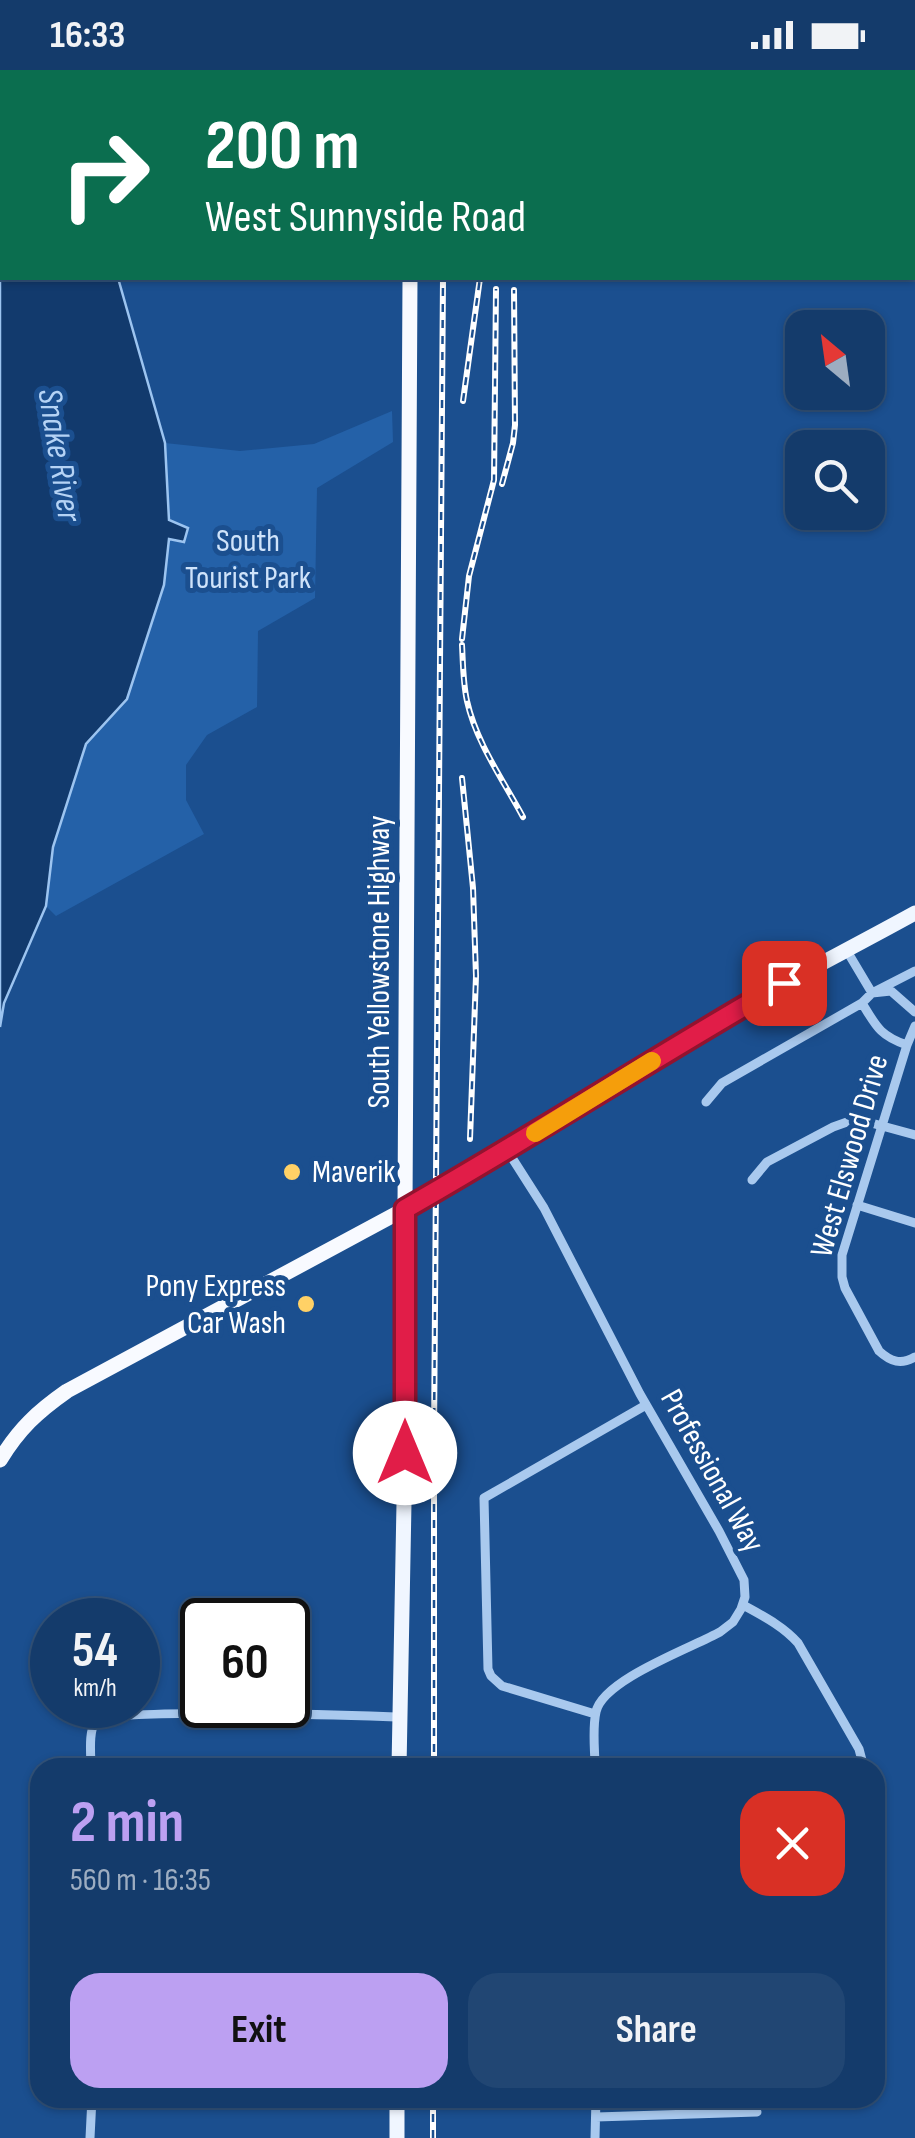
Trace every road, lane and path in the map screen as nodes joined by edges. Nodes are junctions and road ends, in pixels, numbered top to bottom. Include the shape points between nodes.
1 (410, 280) edge
2 (915, 913) edge
3 (847, 950) junction
4 (915, 970) edge
5 (872, 993) junction
6 (862, 1004) junction
7 (915, 1012) edge
8 (915, 1026) edge
9 (907, 1045) junction
10 (706, 1102) dead end
11 (883, 1127) junction
12 (915, 1135) edge
13 (507, 1150) junction
14 (752, 1180) dead end
15 (857, 1205) junction
16 (405, 1209) junction
17 (915, 1223) edge
18 (915, 1356) edge
19 (646, 1405) junction
20 (0, 1460) edge
21 (743, 1605) junction
22 (595, 1714) junction
23 (401, 1717) junction
24 (92, 1758) edge
25 (399, 1758) edge
26 (595, 1758) edge
27 (861, 1758) edge
28 (92, 2108) edge
29 (397, 2108) edge
30 (596, 2108) edge
31 (757, 2112) dead end
32 (596, 2117) junction
33 (90, 2138) edge
34 (397, 2138) edge
35 (595, 2138) edge

1 - 16 highway, South Yellowstone Highway
2 - 3 main road
3 - 5 street
3 - 13 main road
4 - 5 street
5 - 6 street
5 - 7 street via 890,991
6 - 9 street via 890,1039
6 - 10 street via 722,1083
8 - 9 street, West Elswood Drive
9 - 11 street, West Elswood Drive
11 - 12 street
11 - 14 street via 864,1121 832,1126 768,1162
11 - 15 street, West Elswood Drive
13 - 16 main road
13 - 19 street, Professional Way
15 - 17 street
15 - 18 street, West Elswood Drive via 842,1278 879,1350 899,1362
16 - 20 highway via 67,1391 23,1426
16 - 23 main road, South Yellowstone Highway
19 - 21 street, Professional Way via 744,1580
19 - 22 street via 484,1498 491,1676 502,1686
21 - 22 street, Professional Way via 720,1632 616,1684
21 - 27 street via 798,1643
22 - 26 street
23 - 24 street via 103,1718 94,1724
23 - 25 main road, South Yellowstone Highway
28 - 33 street
29 - 34 main road
30 - 32 street
31 - 32 street
32 - 35 street

